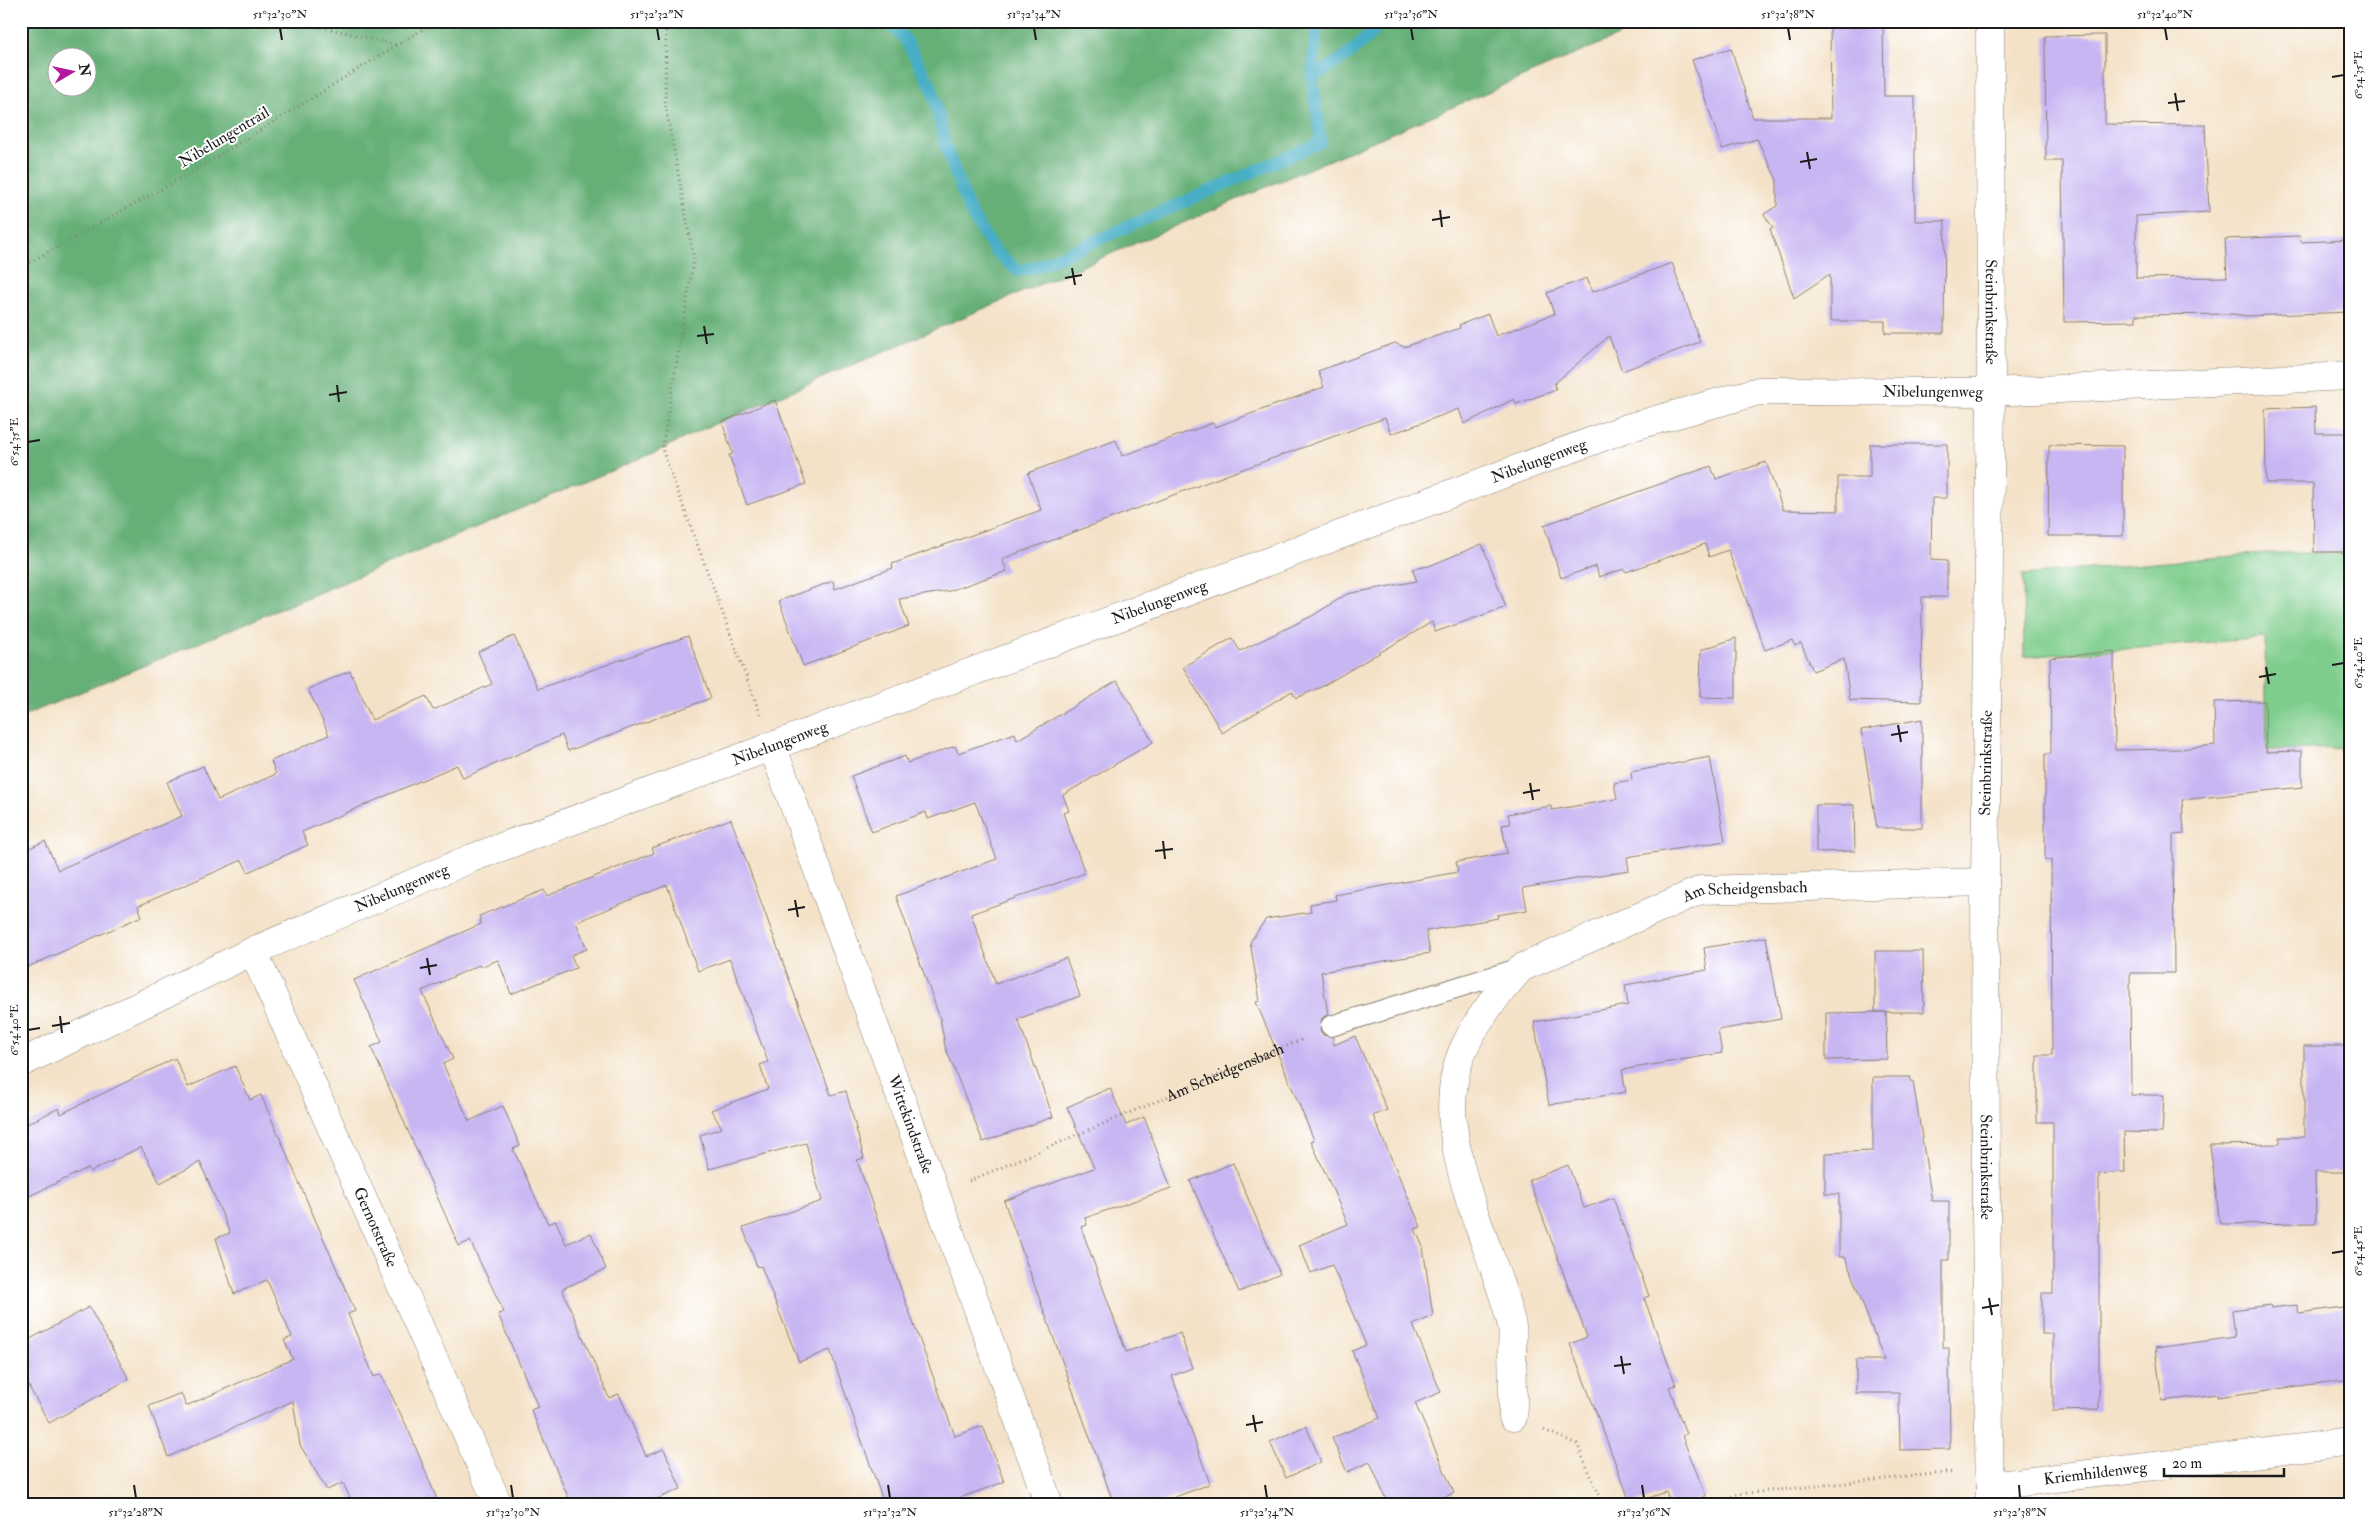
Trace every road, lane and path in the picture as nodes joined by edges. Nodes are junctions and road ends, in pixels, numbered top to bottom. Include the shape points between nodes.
1 (297, 21) edge
2 (436, 21) edge
3 (666, 21) edge
4 (1990, 21) edge
5 (398, 45) junction
6 (21, 267) edge
7 (2351, 376) edge
8 (1991, 392) junction
9 (772, 745) junction
10 (1985, 882) junction
11 (253, 951) junction
12 (1521, 968) junction
13 (1331, 1026) joint
14 (21, 1062) edge
15 (935, 1195) junction
16 (1513, 1416) joint
17 (2351, 1442) edge
18 (1990, 1486) edge
19 (498, 1504) edge
20 (1049, 1504) edge
21 (1602, 1504) edge
22 (1713, 1504) edge

1 - 5 path
2 - 5 path, Nibelungentrail
3 - 9 path via 665,103 694,259 662,449
4 - 8 street, Steinbrinkstraße
5 - 6 path, Nibelungentrail via 194,171
7 - 8 street, Nibelungenweg
8 - 9 street, Nibelungenweg via 1758,392 1627,428
8 - 10 street, Steinbrinkstraße
9 - 11 street, Nibelungenweg via 472,858
9 - 15 street, Wittekindstraße
10 - 12 street, Am Scheidgensbach via 1701,890
10 - 18 street, Steinbrinkstraße
11 - 14 street, Nibelungenweg
11 - 19 street, Gernotstraße
12 - 13 lane, Am Scheidgensbach
12 - 16 street, Am Scheidgensbach via 1481,1018 1461,1056 1454,1091 1457,1157 1512,1324
13 - 15 path, Am Scheidgensbach
15 - 20 street, Wittekindstraße
16 - 21 path via 1577,1444
17 - 18 street, Kriemhildenweg
18 - 22 path via 1738,1494

